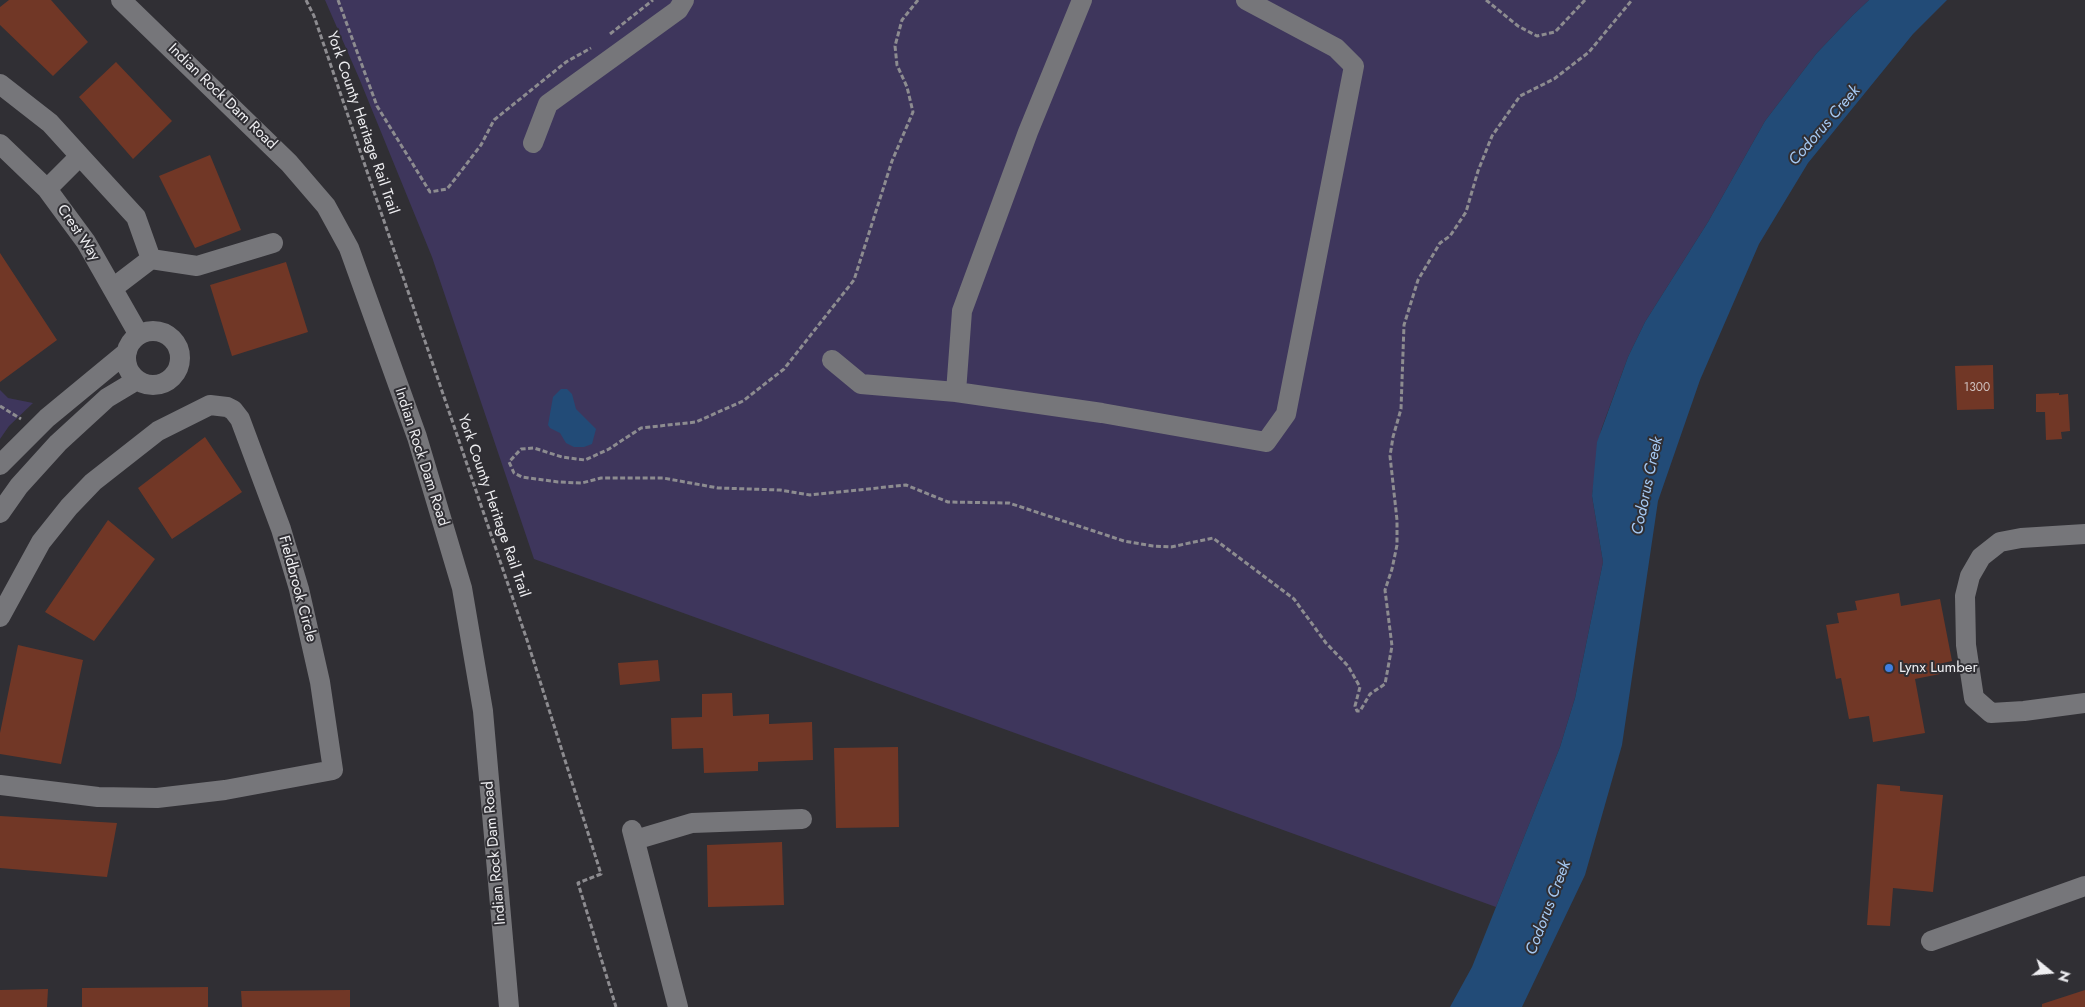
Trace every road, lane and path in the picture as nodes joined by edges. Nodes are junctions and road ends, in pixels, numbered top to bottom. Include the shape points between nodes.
1 (121, 0) edge
2 (306, 0) edge
3 (338, 0) edge
4 (653, 0) edge
5 (684, 0) edge
6 (1082, 0) edge
7 (1246, 0) edge
8 (1486, 0) edge
9 (1585, 0) edge
10 (606, 38) dead end
11 (592, 48) dead end
12 (0, 84) edge
13 (533, 143) dead end
14 (0, 144) edge
15 (80, 156) junction
16 (47, 189) junction
17 (273, 243) dead end
18 (151, 260) junction
19 (113, 288) junction
20 (139, 335) junction
21 (127, 352) junction
22 (832, 360) dead end
23 (137, 380) junction
24 (956, 392) junction
25 (0, 406) edge
26 (36, 429) junction
27 (0, 465) edge
28 (0, 512) edge
29 (2085, 534) edge
30 (0, 617) edge
31 (2085, 702) edge
32 (0, 786) edge
33 (802, 819) dead end
34 (2085, 886) edge
35 (1931, 941) dead end
36 (509, 1007) edge
37 (616, 1007) edge
38 (678, 1007) edge

1 - 36 street, Indian Rock Dam Road via 290,162 326,206 349,248 416,437 462,588 483,712
2 - 37 path, York County Heritage Rail Trail via 527,640 601,874 578,883
3 - 11 path via 378,106 430,192 447,189 482,146 494,120 566,62
4 - 10 path
5 - 13 street via 678,10 548,104
6 - 24 street via 1028,132 962,311
7 - 24 street via 1336,48 1354,66 1286,414 1266,442 1102,413
8 - 9 path via 1518,26 1537,36 1555,32
12 - 15 street via 50,123
14 - 16 street, Crest Way
15 - 16 street
15 - 18 street via 136,217
16 - 19 street, Crest Way via 86,242
17 - 18 street via 197,266
18 - 19 street
19 - 20 street, Crest Way
20 - 21 street
20 - 23 street via 154,332 169,336 180,354 180,365 172,378 158,385 147,385
21 - 23 street via 130,373
21 - 26 street
22 - 24 street via 861,384
23 - 28 street via 107,398 58,443
25 - 26 path
26 - 27 street
29 - 31 street via 2000,542 1981,557 1970,576 1965,596 1966,645 1974,698 1991,713
30 - 32 street, Fieldbrook Circle via 41,542 93,482 158,431 210,406 227,407 240,419 281,528 320,682 333,770 225,790 157,798 98,797
33 - 38 street via 692,823 633,835
34 - 35 street

